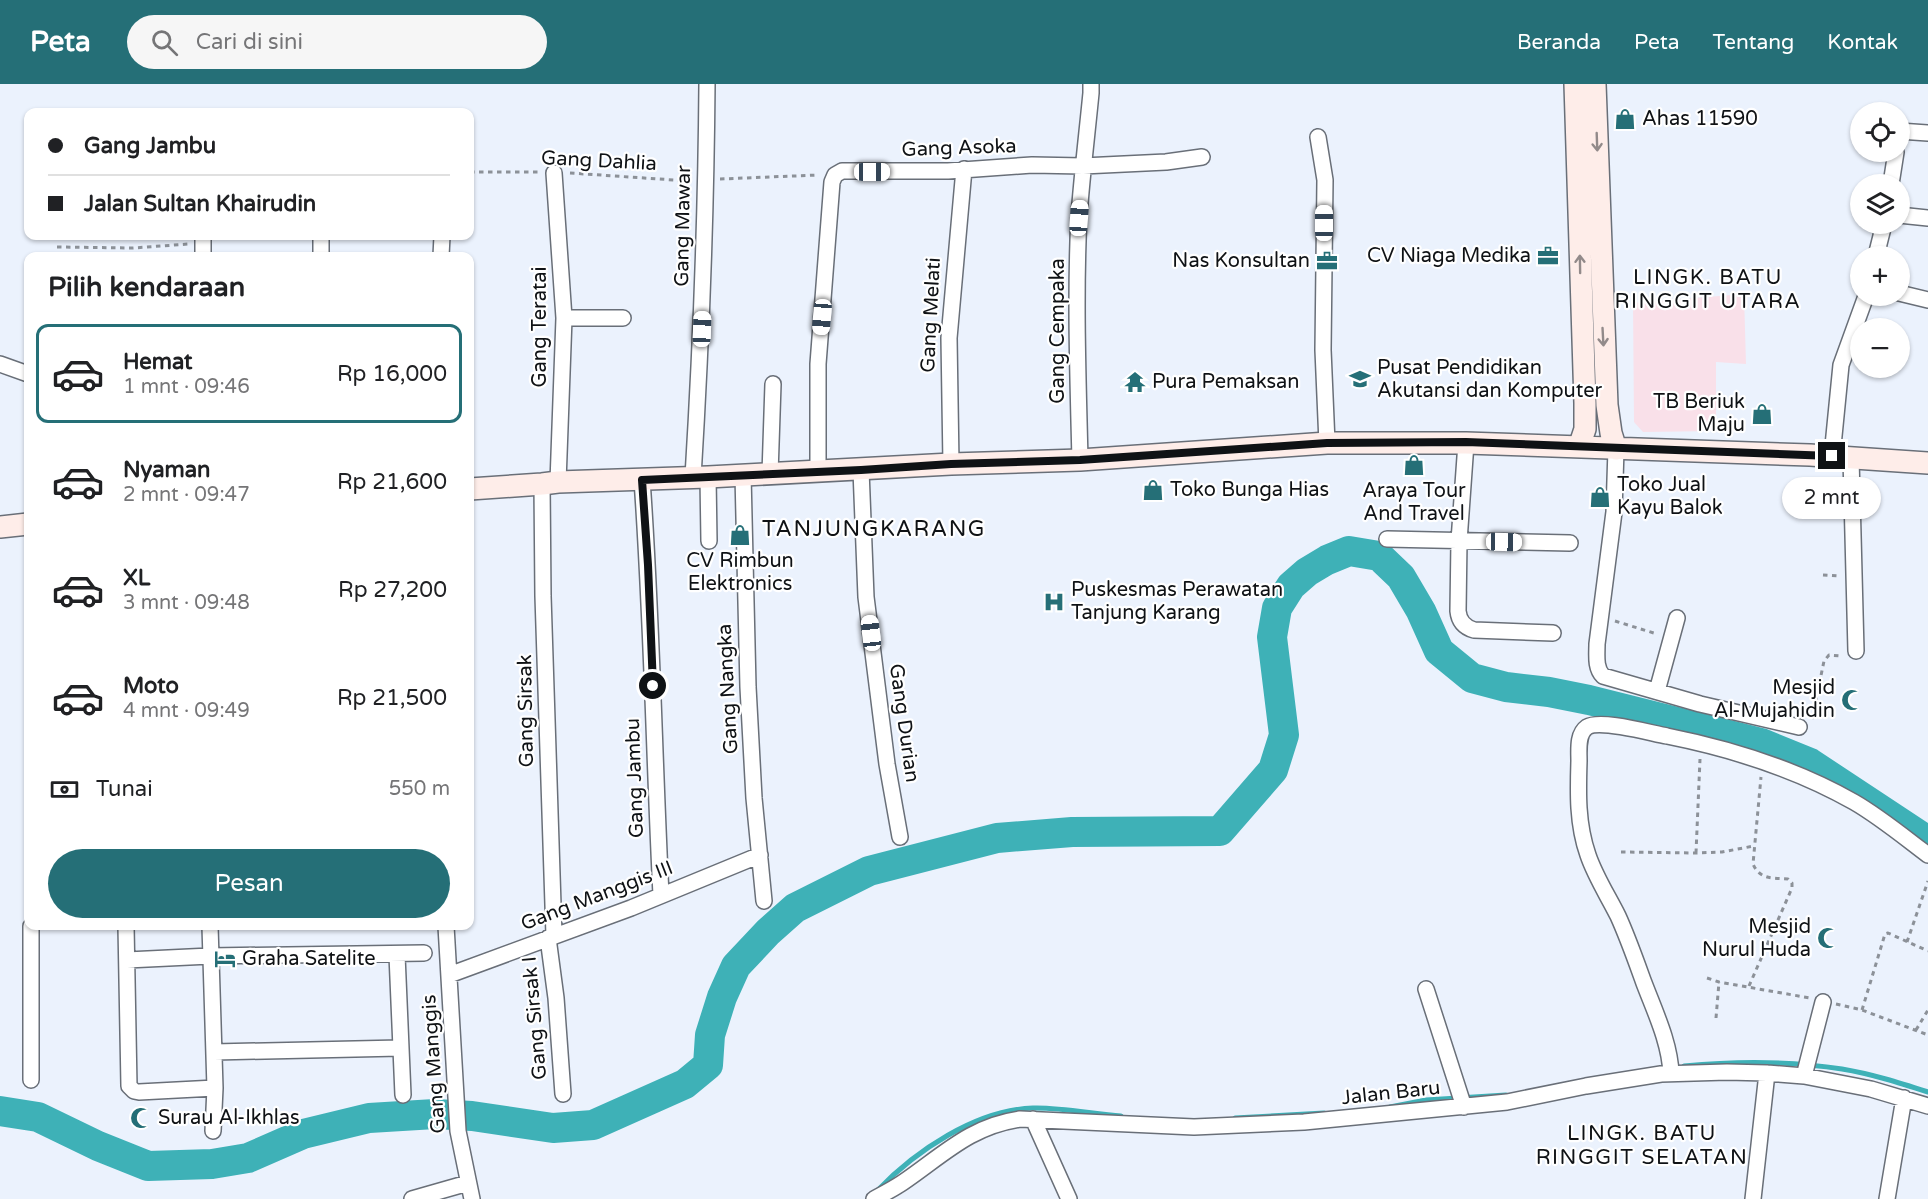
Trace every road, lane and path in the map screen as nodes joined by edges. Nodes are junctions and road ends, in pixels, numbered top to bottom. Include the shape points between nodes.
1 (706, 84) edge
2 (1091, 84) edge
3 (1575, 84) edge
4 (1595, 84) edge
5 (1910, 132) edge
6 (1928, 133) edge
7 (1318, 137) dead end
8 (1202, 157) dead end
9 (1083, 166) junction
10 (964, 169) junction
11 (474, 172) edge
12 (554, 173) junction
13 (835, 175) junction
14 (706, 182) junction
15 (1910, 216) edge
16 (1928, 218) edge
17 (203, 245) edge
18 (57, 247) dead end
19 (1910, 296) edge
20 (1928, 300) edge
21 (1862, 306) edge
22 (564, 318) junction
23 (623, 318) dead end
24 (0, 364) edge
25 (24, 373) edge
26 (773, 384) dead end
27 (1466, 442) junction
28 (1327, 443) junction
29 (1579, 447) junction
30 (1608, 448) junction
31 (1842, 457) junction
32 (1080, 460) junction
33 (1928, 463) edge
34 (951, 464) junction
35 (861, 470) junction
36 (818, 471) junction
37 (770, 474) junction
38 (743, 475) junction
39 (701, 477) junction
40 (642, 480) junction
41 (550, 483) junction
42 (474, 489) edge
43 (24, 524) edge
44 (0, 526) edge
45 (1387, 539) dead end
46 (709, 541) dead end
47 (1459, 541) junction
48 (1570, 543) dead end
49 (1599, 616) junction
50 (1677, 618) dead end
51 (1553, 633) dead end
52 (1672, 639) junction
53 (1853, 654) joint
54 (1657, 692) junction
55 (1799, 727) joint
56 (1700, 742) junction
57 (1762, 761) junction
58 (900, 837) dead end
59 (1754, 846) junction
60 (1621, 852) dead end
61 (1696, 853) junction
62 (759, 855) junction
63 (1928, 855) edge
64 (1928, 881) edge
65 (661, 895) junction
66 (764, 901) dead end
67 (31, 930) edge
68 (126, 930) edge
69 (210, 930) edge
70 (446, 930) edge
71 (551, 937) junction
72 (1907, 942) junction
73 (1928, 951) edge
74 (424, 953) dead end
75 (396, 955) junction
76 (210, 956) junction
77 (127, 960) junction
78 (449, 975) junction
79 (1707, 978) dead end
80 (1719, 982) junction
81 (1426, 990) dead end
82 (1823, 1002) dead end
83 (1862, 1010) dead end
84 (1928, 1010) edge
85 (1716, 1018) dead end
86 (1917, 1030) dead end
87 (400, 1047) junction
88 (214, 1052) junction
89 (1670, 1069) junction
90 (1805, 1070) junction
91 (1767, 1072) junction
92 (31, 1080) dead end
93 (215, 1088) junction
94 (563, 1094) dead end
95 (403, 1095) dead end
96 (1904, 1098) junction
97 (1462, 1099) junction
98 (1928, 1106) edge
99 (1033, 1119) junction
100 (213, 1131) dead end
101 (468, 1183) junction
102 (412, 1199) edge
103 (472, 1199) edge
104 (874, 1199) edge
105 (1069, 1199) edge
106 (1753, 1199) edge
107 (1887, 1199) edge

1 - 14 street, Gang Mawar
2 - 9 street, Gang Cempaka
29 -> 3 main road via 1585,429 1585,403
4 -> 30 main road via 1611,433
5 - 6 street
7 - 28 street via 1325,180 1323,350
8 - 9 street, Gang Asoka
9 - 10 street, Gang Asoka
9 - 32 street, Gang Cempaka via 1077,350
10 - 13 street, Gang Asoka via 842,171
10 - 34 street, Gang Melati via 949,338
11 - 12 path, Gang Dahlia
12 - 14 path, Gang Dahlia
12 - 22 street, Gang Teratai
13 - 14 path, Gang Dahlia via 724,178
13 - 36 street via 818,364
14 - 39 street, Gang Mawar
15 - 16 street
17 - 18 path
19 - 20 street
21 - 31 street via 1841,365
22 - 23 street
22 - 41 street, Gang Teratai
24 - 25 street
26 - 37 street
27 - 28 main road
27 - 29 main road
27 - 47 street
28 - 32 main road
29 - 30 main road
30 - 31 main road
30 - 49 street via 1614,512
31 - 33 main road
31 - 53 street
32 - 34 main road
34 - 35 main road
35 - 36 main road
35 - 58 street, Gang Durian via 866,597
36 - 37 main road
37 - 38 main road
38 - 39 main road
38 - 62 street, Gang Nangka via 746,641
39 - 40 main road
39 - 46 street, Gang Mawar
40 - 41 main road
40 - 65 street, Gang Jambu
41 - 42 main road
41 - 71 street, Gang Sirsak via 543,596
43 - 44 main road
45 - 47 street
47 - 48 street
47 - 51 street via 1458,614 1463,625 1477,630
49 - 52 path
49 - 54 street via 1597,660 1601,674
50 - 52 street
52 - 54 street
53 - 55 path via 1826,657 1814,715
54 - 55 street
56 - 57 street
56 - 61 path
56 - 89 street via 1598,724 1582,732 1579,746 1578,797 1588,857 1623,928 1662,1030
57 - 59 path
57 - 63 street via 1853,801
59 - 61 path
59 - 80 path via 1753,864 1758,872 1767,878 1788,879 1792,888 1749,986
60 - 61 path
62 - 65 street, Gang Manggis III
62 - 66 street, Gang Nangka
64 - 72 path
65 - 71 street, Gang Manggis III
67 - 92 street
68 - 77 street
69 - 76 street
70 - 78 street, Gang Manggis
71 - 78 street, Gang Manggis III
71 - 94 street, Gang Sirsak I
72 - 73 path
72 - 83 path via 1885,934
74 - 75 street
75 - 76 street
75 - 87 street
76 - 77 street
76 - 88 street
77 - 93 street via 129,1086 139,1092
78 - 101 street, Gang Manggis via 458,1131
79 - 80 path
80 - 85 path
81 - 97 street
82 - 90 street
84 - 86 path
87 - 88 street
87 - 95 street
88 - 93 street
89 - 91 street, Jalan Baru
89 - 97 street, Jalan Baru via 1507,1102
90 - 91 street, Jalan Baru
90 - 96 street, Jalan Baru
91 - 106 street
93 - 100 street
96 - 98 street, Jalan Baru
96 - 107 street
97 - 99 street, Jalan Baru via 1304,1122 1194,1127
99 - 104 street, Jalan Baru via 979,1130
99 - 105 street
101 - 102 street
101 - 103 street, Gang Manggis

